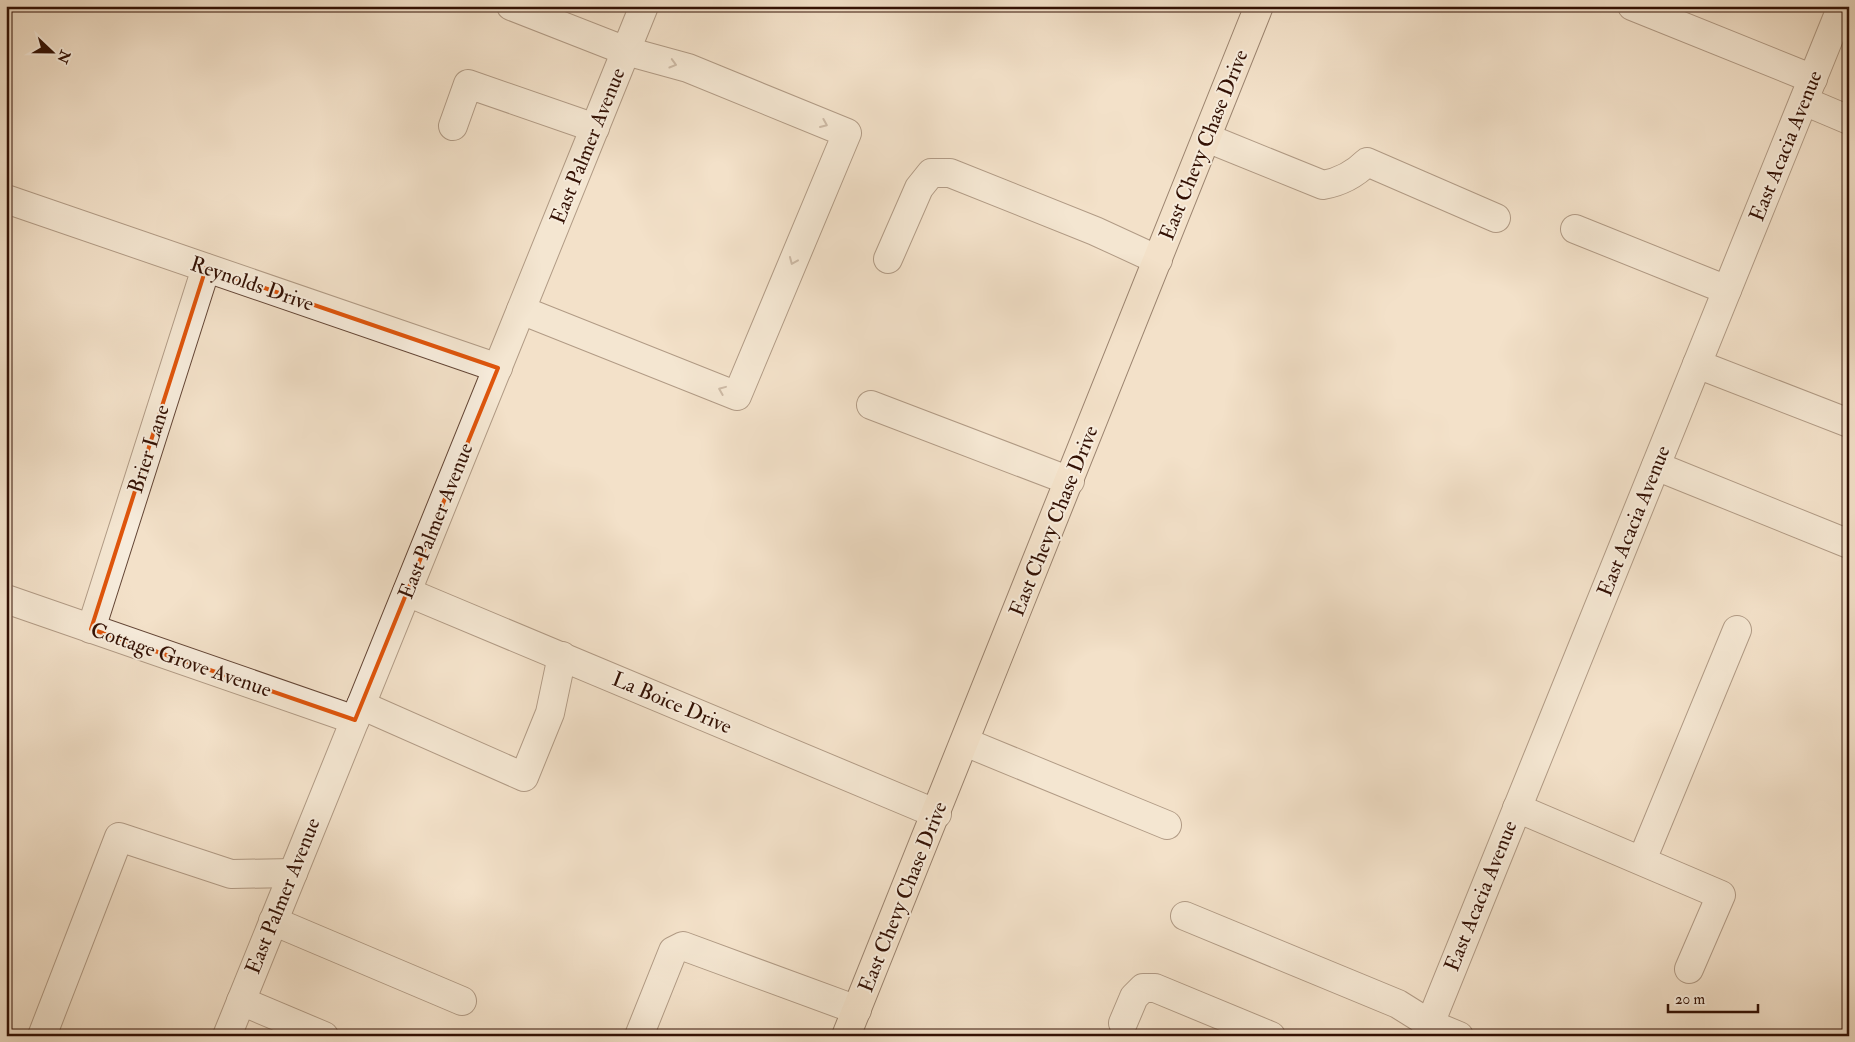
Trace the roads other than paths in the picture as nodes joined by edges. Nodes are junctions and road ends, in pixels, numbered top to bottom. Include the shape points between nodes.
1 (510, 6) edge
2 (644, 6) edge
3 (1259, 6) edge
4 (1632, 6) edge
5 (1842, 6) edge
6 (626, 51) junction
7 (1808, 90) junction
8 (1849, 120) edge
9 (453, 126) dead end
10 (595, 128) junction
11 (1207, 138) junction
12 (6, 199) edge
13 (1496, 218) dead end
14 (1575, 229) dead end
15 (888, 259) dead end
16 (1158, 260) junction
17 (206, 268) junction
18 (1727, 290) junction
19 (521, 310) junction
20 (1697, 364) junction
21 (498, 368) junction
22 (871, 405) dead end
23 (1849, 423) edge
24 (1656, 466) junction
25 (1070, 480) junction
26 (1849, 544) edge
27 (406, 592) junction
28 (6, 599) edge
29 (91, 629) junction
30 (1737, 630) dead end
31 (562, 656) junction
32 (358, 713) junction
33 (966, 742) junction
34 (1517, 808) junction
35 (937, 814) junction
36 (1167, 825) dead end
37 (1642, 860) junction
38 (293, 873) junction
39 (1185, 916) dead end
40 (273, 921) junction
41 (1689, 969) dead end
42 (241, 1001) junction
43 (462, 1001) dead end
44 (857, 1010) junction
45 (1123, 1023) dead end
46 (1427, 1030) edge
47 (42, 1036) edge
48 (227, 1036) edge
49 (324, 1036) edge
50 (640, 1036) edge
51 (846, 1036) edge
52 (1271, 1036) edge
53 (1459, 1036) edge

1 - 6 street
2 - 6 street, East Palmer Avenue
3 - 11 main road, East Chevy Chase Drive
4 - 7 street
5 - 7 street, East Acacia Avenue
6 - 10 street, East Palmer Avenue
6 -> 19 street via 688,68 846,133 737,396
7 - 8 street
7 - 18 street, East Acacia Avenue
9 - 10 street via 468,84
10 - 19 street, East Palmer Avenue
11 - 13 street via 1323,185 1357,172 1367,162
11 - 16 main road, East Chevy Chase Drive
12 - 17 street, Reynolds Drive
14 - 18 street
15 - 16 street via 919,188 931,173 950,173
16 - 25 main road, East Chevy Chase Drive
17 - 21 street, Reynolds Drive
17 - 29 street, Brier Lane
18 - 20 street, East Acacia Avenue
19 - 21 street, East Palmer Avenue
20 - 23 street
20 - 24 street, East Acacia Avenue
21 - 27 street, East Palmer Avenue
22 - 25 street
24 - 26 street
24 - 34 street, East Acacia Avenue
25 - 33 main road, East Chevy Chase Drive
27 - 31 street, La Boice Drive
27 - 32 street, East Palmer Avenue
28 - 29 street, Cottage Grove Avenue
29 - 32 street, Cottage Grove Avenue
30 - 37 street
31 - 32 street, Cottage Grove Avenue via 550,713 524,777
31 - 35 street, La Boice Drive
32 - 38 street, East Palmer Avenue
33 - 35 main road, East Chevy Chase Drive
33 - 36 street
34 - 37 street
34 - 46 street, East Acacia Avenue
35 - 44 main road, East Chevy Chase Drive
37 - 41 street via 1721,895
38 - 40 street, East Palmer Avenue
38 - 47 street via 231,874 120,837
39 - 46 street via 1398,1004
40 - 42 street, East Palmer Avenue
40 - 43 street
42 - 48 street, East Palmer Avenue
42 - 49 street
44 - 50 street via 683,946 673,951
44 - 51 main road, East Chevy Chase Drive
45 - 52 street via 1134,997 1143,988 1155,988
46 - 53 street

